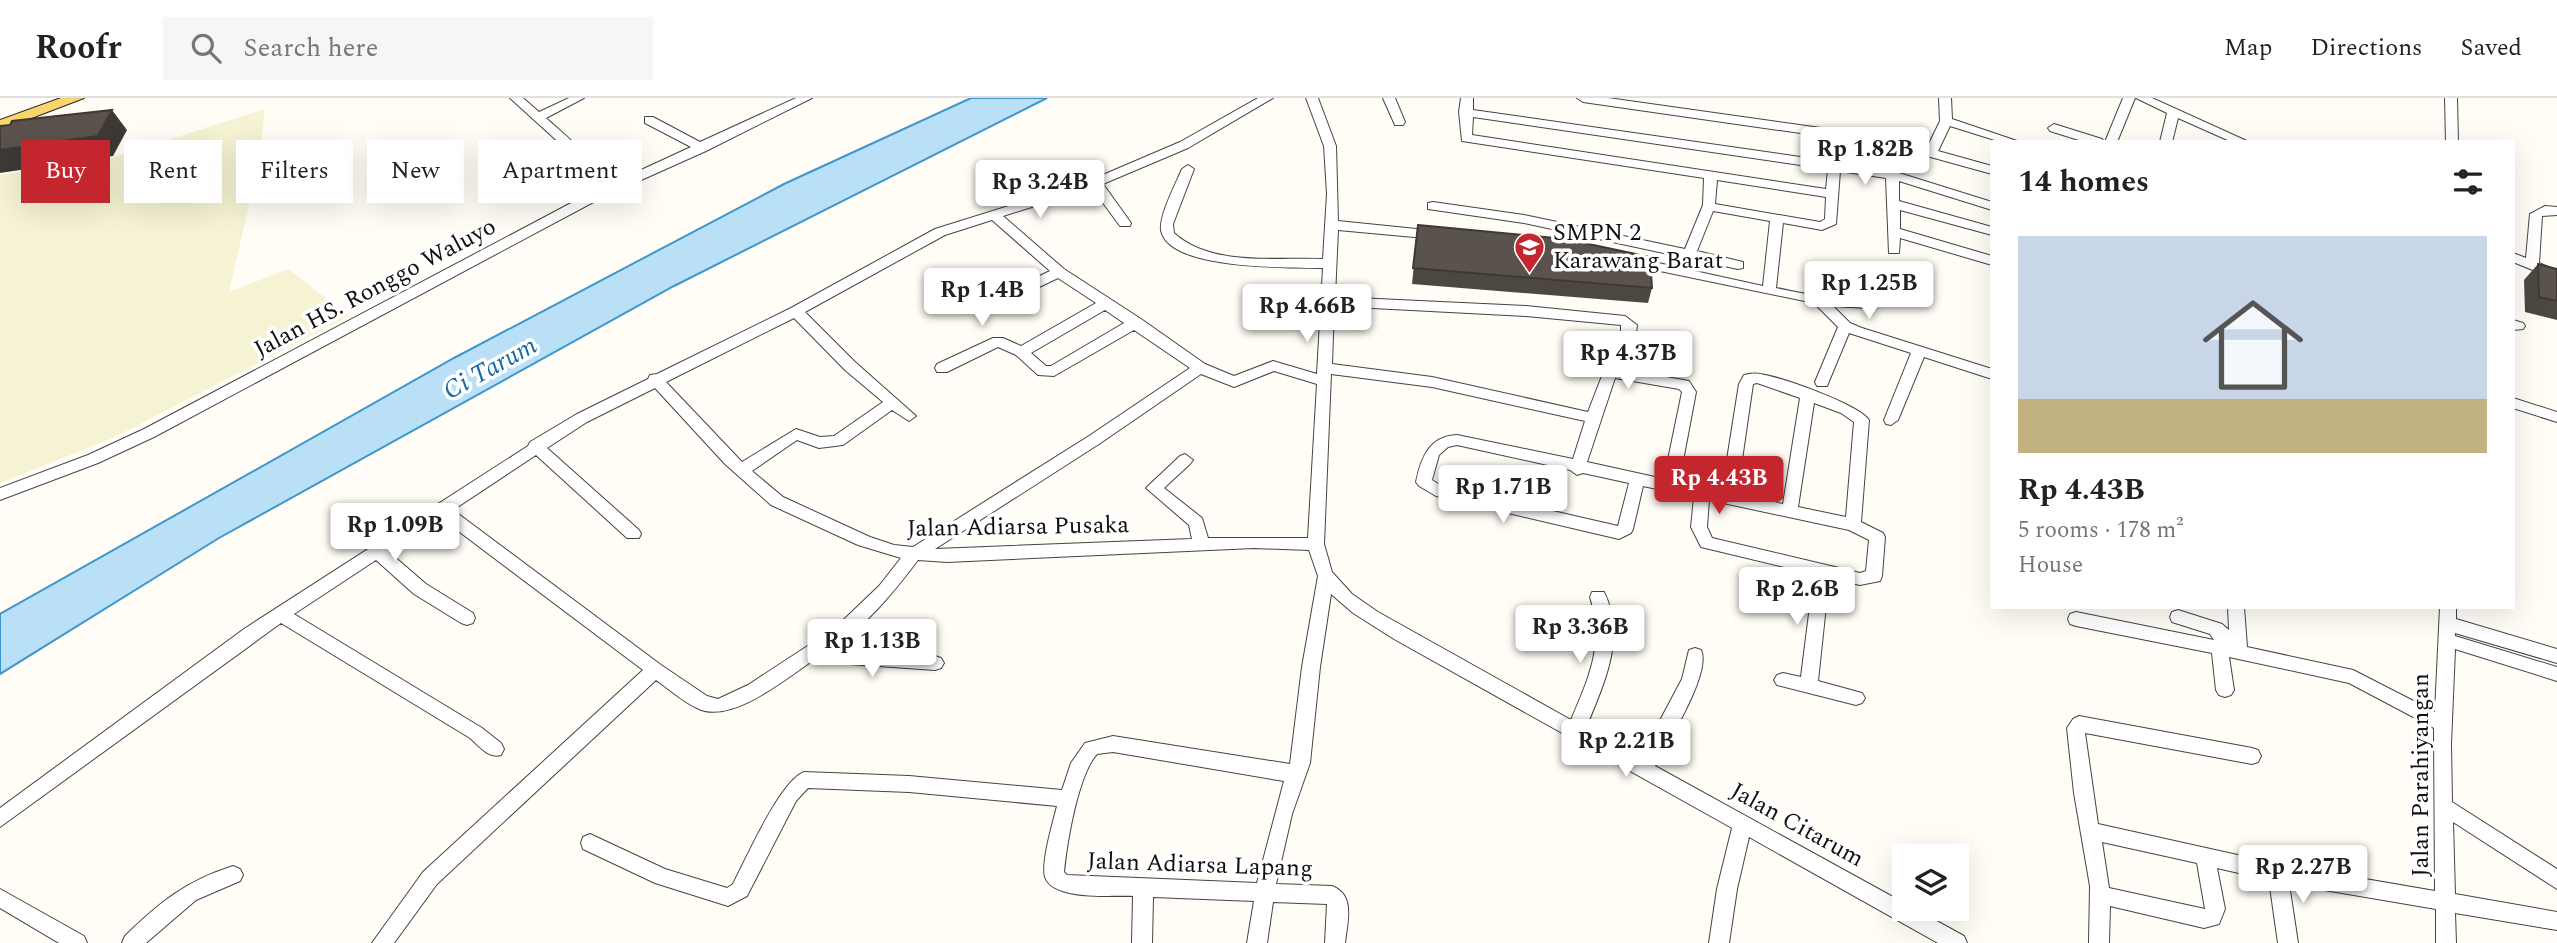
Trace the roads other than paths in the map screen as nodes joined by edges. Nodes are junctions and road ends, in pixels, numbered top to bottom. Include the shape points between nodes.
1 (48, 98) edge
2 (76, 98) edge
3 (516, 98) edge
4 (578, 98) edge
5 (806, 98) edge
6 (1268, 98) edge
7 (1312, 98) edge
8 (1389, 98) edge
9 (1467, 98) edge
10 (1583, 98) edge
11 (1945, 98) edge
12 (2129, 98) edge
13 (2142, 98) edge
14 (2451, 98) edge
15 (1465, 112) junction
16 (2173, 112) junction
17 (0, 116) edge
18 (538, 117) junction
19 (1647, 118) edge
20 (649, 120) dead end
21 (1946, 121) junction
22 (1399, 122) dead end
23 (0, 125) edge
24 (2054, 128) dead end
25 (1834, 134) junction
26 (2218, 137) edge
27 (563, 140) edge
28 (2008, 140) edge
29 (2092, 140) edge
30 (2112, 140) edge
31 (2166, 140) edge
32 (2452, 140) edge
33 (1892, 142) junction
34 (702, 148) junction
35 (1932, 151) junction
36 (1748, 155) junction
37 (1641, 163) junction
38 (1834, 166) junction
39 (1188, 169) dead end
40 (1990, 169) edge
41 (642, 175) edge
42 (1893, 175) junction
43 (1711, 176) junction
44 (1747, 181) junction
45 (1095, 183) junction
46 (1833, 194) junction
47 (582, 203) edge
48 (1894, 204) junction
49 (1709, 205) junction
50 (1990, 205) edge
51 (1433, 206) dead end
52 (2557, 211) edge
53 (995, 216) junction
54 (1777, 218) junction
55 (1125, 223) dead end
56 (1332, 225) junction
57 (1990, 230) edge
58 (1895, 232) junction
59 (1456, 236) edge
60 (1895, 250) dead end
61 (1689, 254) junction
62 (1614, 258) edge
63 (2515, 258) edge
64 (1990, 260) edge
65 (1330, 264) junction
66 (1738, 265) dead end
67 (2532, 265) junction
68 (1059, 272) junction
69 (2557, 276) edge
70 (1028, 287) dead end
71 (1769, 290) junction
72 (1919, 292) dead end
73 (1819, 300) junction
74 (1328, 301) junction
75 (1107, 303) junction
76 (796, 311) junction
77 (1136, 323) junction
78 (1846, 326) junction
79 (1629, 343) dead end
80 (1021, 352) junction
81 (1919, 352) junction
82 (942, 368) dead end
83 (1200, 368) junction
84 (1990, 373) edge
85 (1323, 375) junction
86 (655, 379) junction
87 (1822, 382) dead end
88 (1808, 395) junction
89 (893, 402) junction
90 (2515, 403) edge
91 (909, 416) dead end
92 (2557, 417) edge
93 (1593, 418) junction
94 (1891, 420) dead end
95 (535, 446) junction
96 (1185, 460) dead end
97 (1577, 468) junction
98 (742, 470) junction
99 (1637, 480) junction
100 (1670, 487) junction
101 (0, 494) edge
102 (1702, 494) junction
103 (1729, 499) junction
104 (441, 509) junction
105 (1790, 511) junction
106 (1853, 525) junction
107 (632, 534) dead end
108 (1316, 544) junction
109 (1202, 545) junction
110 (378, 552) junction
111 (912, 555) junction
112 (1822, 572) junction
113 (1325, 578) junction
114 (1598, 597) dead end
115 (2236, 609) edge
116 (280, 614) junction
117 (2178, 617) dead end
118 (467, 618) dead end
119 (2076, 619) dead end
120 (2447, 624) edge
121 (817, 650) junction
122 (2220, 650) junction
123 (2239, 652) junction
124 (1695, 655) dead end
125 (2557, 656) edge
126 (935, 663) dead end
127 (655, 670) junction
128 (2557, 674) edge
129 (1783, 680) dead end
130 (1809, 687) junction
131 (2225, 690) dead end
132 (1856, 698) dead end
133 (2442, 724) junction
134 (1576, 730) junction
135 (495, 749) dead end
136 (2252, 756) dead end
137 (1645, 767) junction
138 (1296, 771) junction
139 (1070, 799) junction
140 (2445, 807) junction
141 (0, 819) edge
142 (1742, 825) junction
143 (2092, 831) junction
144 (590, 843) dead end
145 (2206, 858) junction
146 (2278, 873) junction
147 (233, 875) dead end
148 (2557, 880) edge
149 (1143, 890) junction
150 (1264, 892) junction
151 (2102, 895) junction
152 (0, 898) edge
153 (2445, 902) junction
154 (2557, 920) edge
155 (77, 943) edge
156 (132, 943) edge
157 (382, 943) edge
158 (1142, 943) edge
159 (1257, 943) edge
160 (1335, 943) edge
161 (1719, 943) edge
162 (1957, 943) edge
163 (2099, 943) edge
164 (2288, 943) edge
165 (2446, 943) edge

1 - 17 main road
2 - 23 main road
3 - 18 street
4 - 18 street
5 - 34 street, Jalan HS. Ronggo Waluyo
6 - 45 street via 1184,145
7 - 56 street via 1330,146
8 - 22 street
9 - 15 street
10 - 19 street
11 - 21 street
12 - 30 street
13 - 16 street
14 - 32 street
15 - 19 street
15 - 37 street via 1466,143
16 - 26 street
16 - 31 street
18 - 27 street
19 - 25 street
19 - 36 street
19 - 37 street
20 - 34 street
21 - 28 street
21 - 35 street
24 - 29 street
25 - 33 street
25 - 38 street
33 - 35 street
33 - 42 street
34 - 41 street, Jalan HS. Ronggo Waluyo
35 - 40 street
36 - 38 street
36 - 44 street
37 - 43 street
38 - 42 street
38 - 46 street
39 - 65 street via 1167,224 1168,234 1183,250 1210,258
42 - 48 street
42 - 50 street
43 - 44 street
43 - 49 street
44 - 46 street
45 - 53 street
45 - 55 street
46 - 54 street via 1828,225
47 - 101 street, Jalan HS. Ronggo Waluyo via 149,433
48 - 57 street
48 - 58 street
49 - 54 street
49 - 61 street
51 - 61 street via 1524,219
52 - 67 street via 2536,214
53 - 68 street
53 - 76 street via 940,232
54 - 71 street
56 - 59 street
56 - 65 street
58 - 60 street
58 - 64 street
61 - 66 street
62 - 71 street
63 - 67 street
65 - 74 street
67 - 69 street
68 - 70 street
68 - 75 street
71 - 73 street
72 - 73 street via 1890,286 1880,302
73 - 78 street
74 - 79 street via 1625,321 1630,325
74 - 85 street
75 - 77 street
75 - 80 street
76 - 86 street
76 - 89 street
77 - 80 street via 1054,371 1042,371
77 - 83 street
78 - 81 street
78 - 87 street
80 - 82 street via 998,341
81 - 84 street
81 - 94 street
83 - 85 street via 1234,382 1273,366
83 - 111 street
85 - 93 street via 1443,384
85 - 108 street
86 - 95 street
86 - 98 street, Jalan Adiarsa Pusaka
88 - 103 street via 1749,379
88 - 105 street
88 - 106 street via 1862,419
89 - 91 street
89 - 98 street via 838,441 819,443 796,435
90 - 92 street
93 - 97 street
93 - 100 street via 1610,372 1684,385 1689,391
95 - 104 street
95 - 107 street
96 - 109 street via 1154,488 1196,522
97 - 99 street
97 - 99 street via 1447,439 1434,451 1424,482 1436,491 1619,533 1625,529
98 - 111 street, Jalan Adiarsa Pusaka via 787,506 864,541
99 - 100 street
100 - 102 street
102 - 103 street
102 - 112 street via 1699,528 1707,543
103 - 105 street
104 - 110 street
104 - 127 street
105 - 106 street
106 - 112 street via 1877,537 1874,576 1860,579
108 - 109 street, Jalan Adiarsa Pusaka
108 - 113 street
109 - 111 street, Jalan Adiarsa Pusaka
110 - 116 street
110 - 118 street via 420,589
111 - 121 street via 863,615
112 - 130 street
113 - 134 street, Jalan Citarum via 1350,602 1401,634
113 - 138 street via 1301,763
114 - 134 street via 1606,615 1606,649
115 - 123 street
116 - 135 street
116 - 141 street
117 - 122 street via 2220,631 2224,636
119 - 122 street
120 - 125 street
120 - 128 street
120 - 133 street, Jalan Parahiyangan
121 - 126 street via 836,656
121 - 127 street via 718,706 703,703
122 - 123 street
122 - 131 street
123 - 133 street via 2353,677
124 - 137 street via 1691,680
127 - 157 street via 430,878
129 - 130 street
130 - 132 street
133 - 140 street, Jalan Parahiyangan
134 - 137 street, Jalan Citarum
136 - 143 street via 2079,724 2083,792
137 - 142 street, Jalan Citarum
138 - 139 street, Jalan Adiarsa Lapang via 1285,773 1112,744 1091,748 1082,758
138 - 150 street via 1278,824
139 - 144 street via 804,779 790,795 740,890 728,897 662,877
139 - 149 street, Jalan Adiarsa Lapang via 1054,874 1063,884
140 - 148 street
140 - 153 street, Jalan Parahiyangan
142 - 161 street
142 - 162 street, Jalan Citarum
143 - 145 street
143 - 151 street
145 - 146 street
145 - 151 street via 2215,909 2204,919
146 - 153 street
146 - 164 street
147 - 156 street via 202,884 178,898
149 - 150 street, Jalan Adiarsa Lapang
149 - 158 street
150 - 159 street
150 - 160 street, Jalan Adiarsa Lapang via 1332,895 1339,902
151 - 163 street
152 - 155 street
153 - 154 street
153 - 165 street, Jalan Parahiyangan

